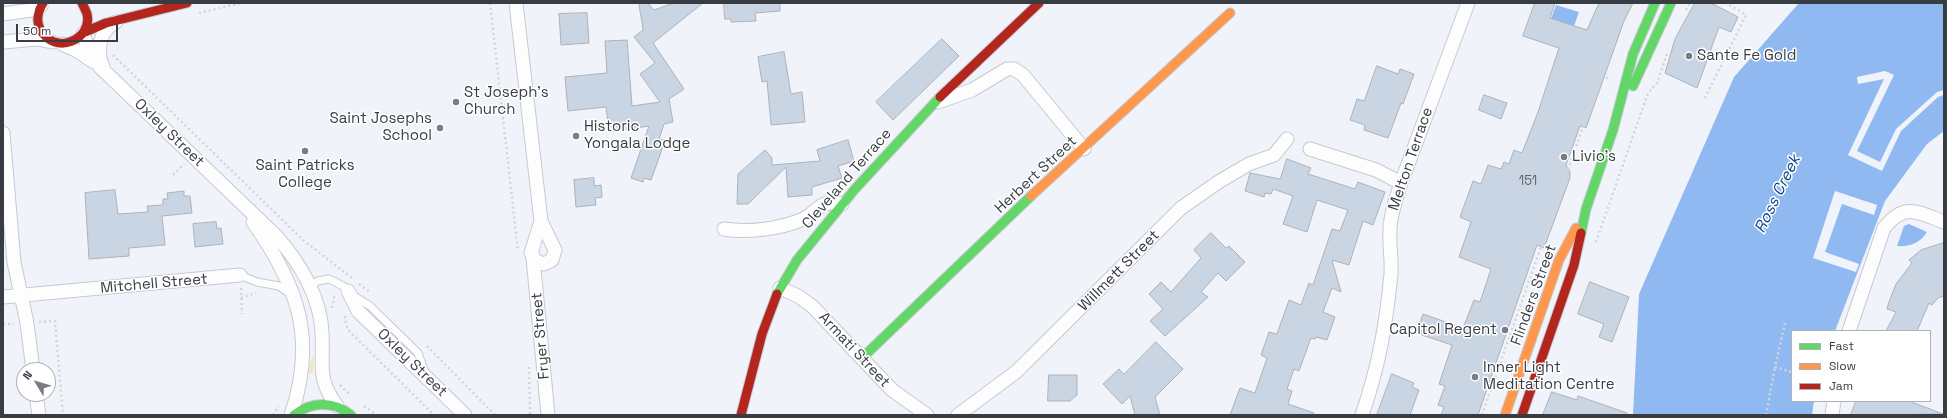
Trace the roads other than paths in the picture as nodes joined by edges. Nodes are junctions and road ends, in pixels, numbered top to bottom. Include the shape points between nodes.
1 (82, 3) edge
2 (187, 3) edge
3 (516, 3) edge
4 (1039, 3) edge
5 (1468, 3) edge
6 (1655, 3) edge
7 (1671, 3) edge
8 (42, 4) edge
9 (1230, 13) dead end
10 (3, 14) edge
11 (121, 20) junction
12 (84, 33) junction
13 (3, 42) edge
14 (57, 43) junction
15 (102, 69) junction
16 (935, 103) junction
17 (1613, 130) junction
18 (3, 133) edge
19 (1288, 139) dead end
20 (1084, 149) junction
21 (1310, 149) dead end
22 (1401, 183) junction
23 (238, 200) junction
24 (842, 204) junction
25 (1586, 209) junction
26 (541, 221) junction
27 (1944, 222) edge
28 (724, 229) dead end
29 (533, 258) junction
30 (240, 275) joint
31 (310, 287) junction
32 (780, 288) junction
33 (342, 289) junction
34 (22, 296) junction
35 (3, 298) edge
36 (296, 303) junction
37 (299, 318) junction
38 (1849, 330) edge
39 (862, 358) junction
40 (32, 362) edge
41 (426, 377) junction
42 (37, 402) edge
43 (1834, 402) edge
44 (337, 406) junction
45 (351, 414) edge
46 (39, 415) edge
47 (291, 415) edge
48 (294, 415) edge
49 (465, 415) edge
50 (548, 415) edge
51 (741, 415) edge
52 (927, 415) edge
53 (958, 415) edge
54 (1362, 415) edge
55 (1505, 415) edge
56 (1522, 415) edge
57 (1832, 415) edge

1 - 12 street via 88,15
2 - 11 street
3 - 26 street, Fryer Street
4 - 16 street, Cleveland Terrace
5 - 22 street, Melton Terrace
6 - 17 street, Flinders Street via 1633,54
7 - 17 street, Flinders Street
8 - 10 street via 32,10
8 - 14 street via 38,14 39,26 45,37
9 - 20 street, Herbert Street
11 - 12 street
11 - 15 street via 110,26 101,39 99,56
12 - 14 street via 74,42
12 - 15 street, Oxley Street via 91,55
13 - 14 street, Oxley Street via 37,39
14 - 15 street, Oxley Street via 76,50
15 - 23 street, Oxley Street
16 - 20 street via 972,90 1004,70 1014,69 1023,75
16 - 24 street, Cleveland Terrace
17 - 25 street, Flinders Street
18 - 34 street via 14,262
19 - 53 street, Willmett Street via 1274,155 1249,164 1181,208 1016,372
20 - 39 street, Herbert Street
21 - 22 street via 1376,170
22 - 54 street, Melton Terrace via 1390,230 1391,271 1385,331 1378,366
23 - 31 street, Oxley Street via 285,246 298,263
23 - 36 street, Oxley Street via 278,259
24 - 28 street via 826,203 805,218 790,224 751,231
24 - 32 street, Cleveland Terrace via 797,260
25 - 55 street, Flinders Street via 1559,260
25 - 56 street, Flinders Street via 1574,265
26 - 29 street, Fryer Street via 532,250
26 - 29 street, Fryer Street via 555,248 555,255 550,262 544,264
27 - 38 street via 1912,210 1896,214 1884,228
29 - 50 street, Fryer Street
30 - 34 street, Mitchell Street
30 - 36 lane, Mitchell Street via 278,286 289,292
31 - 33 lane via 329,279
31 - 37 street via 301,302
31 - 44 street, Oxley Street via 322,328 323,381
32 - 39 street, Armati Street via 809,303
32 - 51 street, Cleveland Terrace via 768,314
33 - 41 street, Oxley Street via 358,311
33 - 41 lane via 370,306 418,353
34 - 35 street, Mitchell Street
34 - 40 street
36 - 37 street, Oxley Street
37 - 47 street, Oxley Street via 302,369
39 - 52 street, Armati Street via 892,390
41 - 49 street, Oxley Street
42 - 46 street
43 - 57 street
44 - 45 street
44 - 48 street via 316,404 303,408

